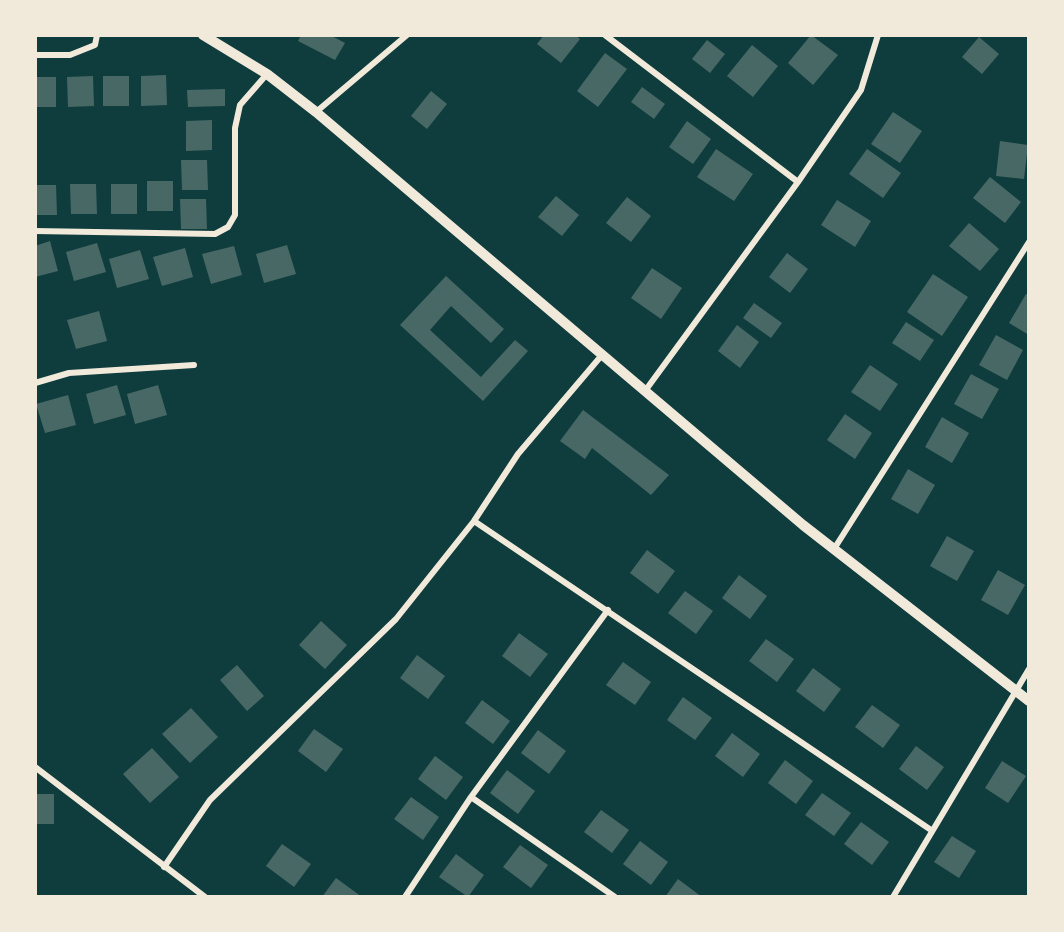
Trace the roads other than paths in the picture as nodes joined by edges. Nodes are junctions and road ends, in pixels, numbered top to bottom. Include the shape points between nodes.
1 (97, 35) edge
2 (203, 35) edge
3 (407, 35) edge
4 (605, 35) edge
5 (878, 35) edge
6 (35, 55) edge
7 (267, 74) junction
8 (316, 112) junction
9 (798, 182) junction
10 (35, 231) edge
11 (1029, 242) edge
12 (602, 355) junction
13 (194, 365) dead end
14 (35, 383) edge
15 (645, 391) junction
16 (474, 521) junction
17 (834, 549) junction
18 (608, 610) junction
19 (1029, 669) edge
20 (1016, 692) junction
21 (1029, 701) edge
22 (35, 767) edge
23 (471, 797) junction
24 (932, 830) junction
25 (164, 867) junction
26 (205, 897) edge
27 (405, 897) edge
28 (615, 897) edge
29 (893, 897) edge

1 - 6 street via 95,45 69,55
2 - 7 main road
3 - 8 street
4 - 9 street
5 - 9 street via 861,90
7 - 8 main road
7 - 10 street via 240,105 235,215 228,227 215,233
8 - 12 main road
9 - 15 street
11 - 17 street
12 - 15 main road
12 - 16 street via 518,454
13 - 14 street via 69,373
15 - 17 main road
16 - 18 street
16 - 25 street via 397,619 211,800
17 - 20 main road
18 - 23 street
18 - 24 street
19 - 20 street
20 - 21 main road
20 - 24 street
22 - 25 street
23 - 27 street
23 - 28 street
24 - 29 street
25 - 26 street

